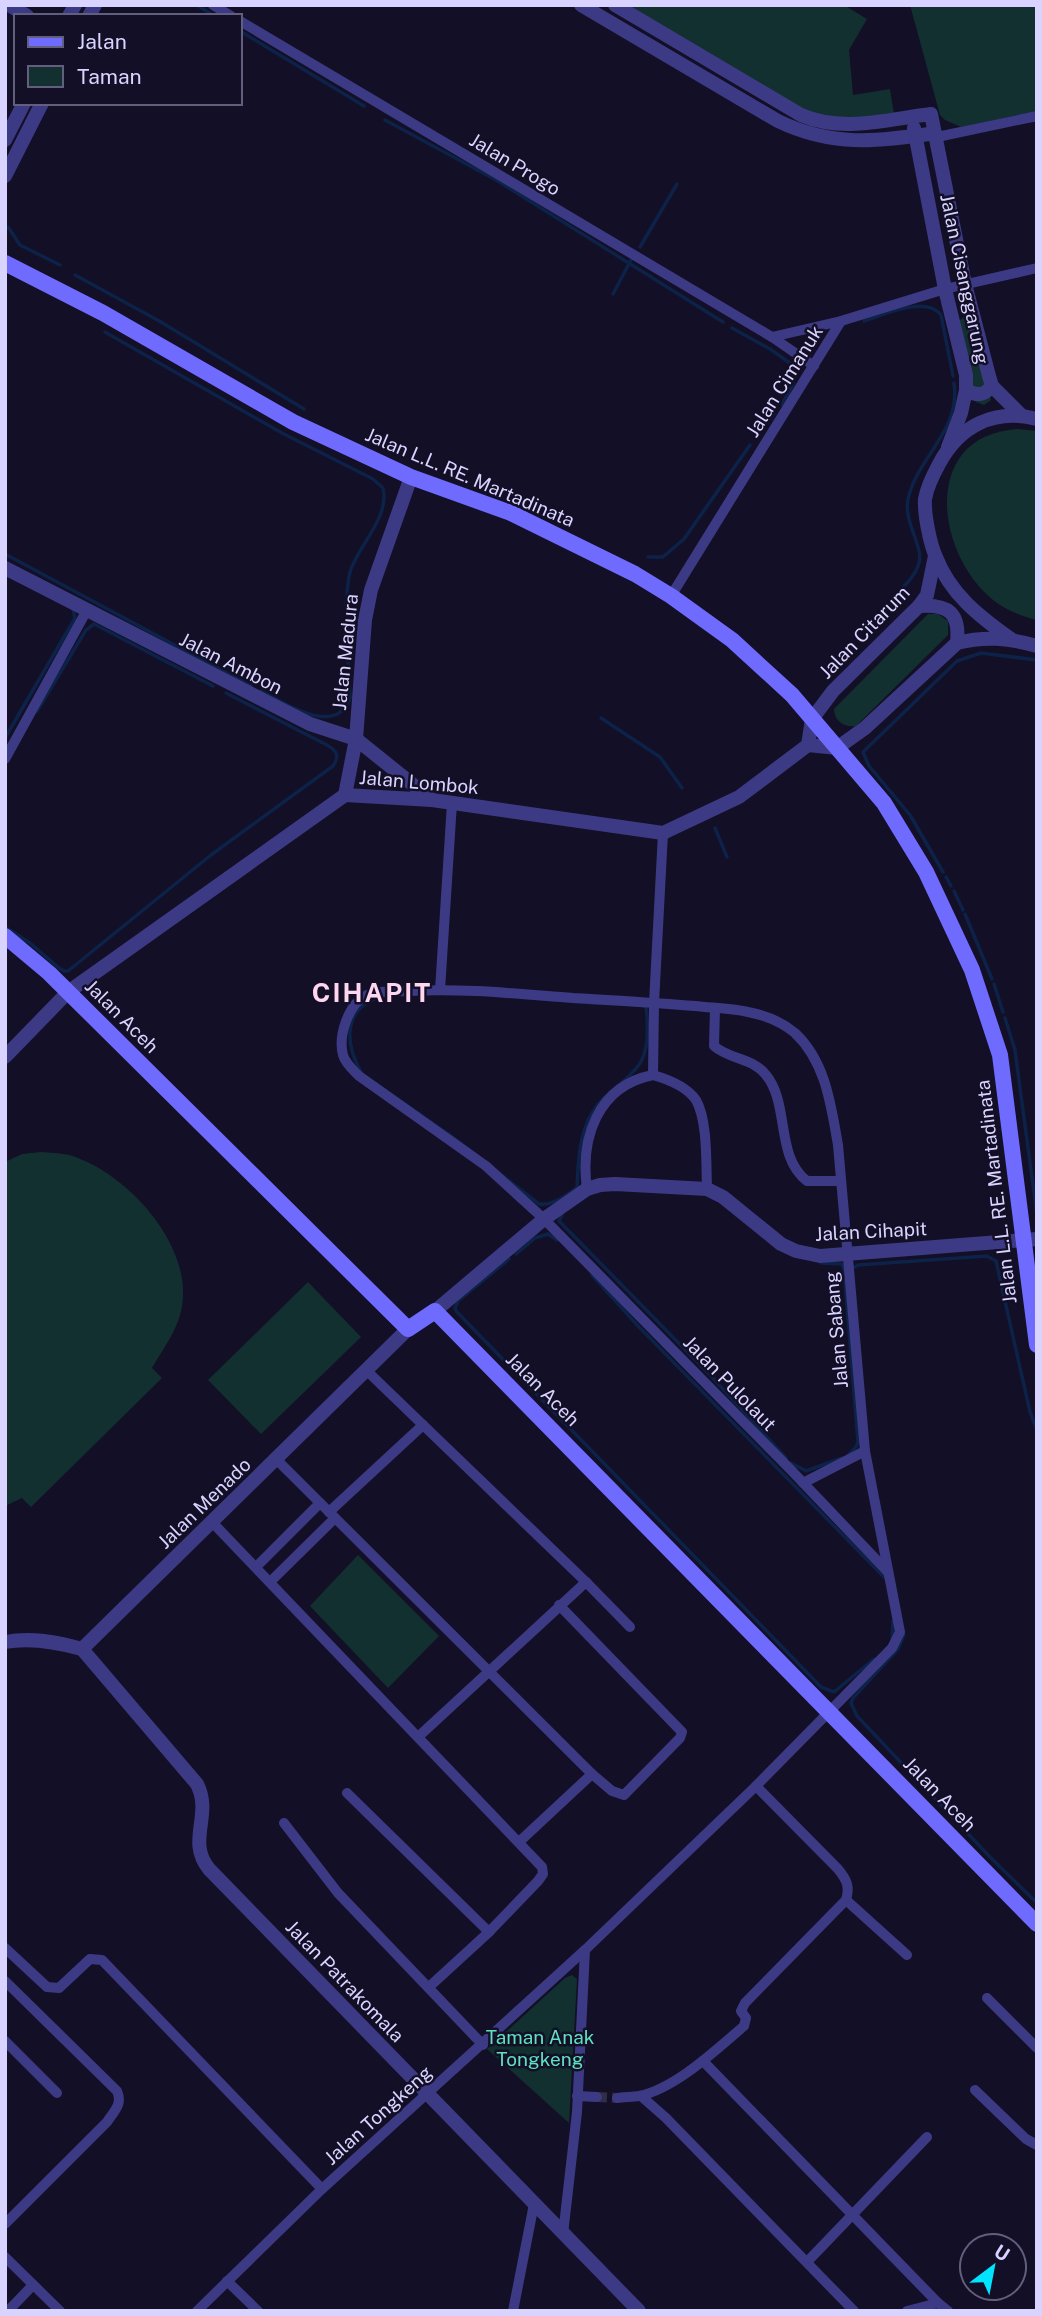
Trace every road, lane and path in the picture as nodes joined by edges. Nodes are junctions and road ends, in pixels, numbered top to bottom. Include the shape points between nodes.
1 (581, 5) edge
2 (615, 5) edge
3 (606, 11) edge
4 (242, 22) edge
5 (740, 79) junction
6 (732, 93) junction
7 (23, 105) edge
8 (41, 105) edge
9 (1037, 116) edge
10 (911, 117) junction
11 (936, 135) junction
12 (915, 136) junction
13 (5, 141) edge
14 (5, 176) edge
15 (5, 263) edge
16 (1037, 268) edge
17 (965, 284) junction
18 (946, 289) junction
19 (841, 321) junction
20 (772, 337) junction
21 (814, 366) junction
22 (992, 386) junction
23 (966, 390) junction
24 (1021, 415) junction
25 (1037, 419) edge
26 (948, 447) junction
27 (411, 477) junction
28 (935, 556) junction
29 (5, 568) edge
30 (671, 596) junction
31 (919, 606) junction
32 (87, 610) junction
33 (1011, 639) junction
34 (957, 643) junction
35 (1037, 646) edge
36 (812, 719) junction
37 (356, 739) junction
38 (808, 746) junction
39 (837, 748) junction
40 (5, 759) edge
41 (345, 795) junction
42 (432, 800) junction
43 (452, 803) junction
44 (663, 833) junction
45 (5, 936) edge
46 (440, 989) junction
47 (68, 992) junction
48 (654, 1003) junction
49 (715, 1008) junction
50 (5, 1057) edge
51 (653, 1075) junction
52 (841, 1181) junction
53 (587, 1189) junction
54 (707, 1189) junction
55 (544, 1219) junction
56 (1029, 1240) edge
57 (846, 1255) junction
58 (435, 1311) junction
59 (408, 1329) junction
60 (1037, 1345) edge
61 (367, 1371) junction
62 (423, 1425) junction
63 (865, 1451) junction
64 (276, 1459) junction
65 (803, 1483) junction
66 (320, 1503) junction
67 (332, 1515) junction
68 (212, 1522) junction
69 (256, 1567) junction
70 (888, 1572) junction
71 (270, 1582) junction
72 (586, 1582) junction
73 (559, 1605) junction
74 (630, 1627) dead end
75 (5, 1642) edge
76 (82, 1649) junction
77 (489, 1671) junction
78 (830, 1713) junction
79 (418, 1737) junction
80 (592, 1774) junction
81 (756, 1786) junction
82 (347, 1793) dead end
83 (284, 1823) dead end
84 (519, 1842) junction
85 (846, 1900) junction
86 (1037, 1924) edge
87 (489, 1932) junction
88 (5, 1948) edge
89 (585, 1950) junction
90 (907, 1955) dead end
91 (5, 1981) edge
92 (429, 1987) junction
93 (987, 1998) dead end
94 (5, 2041) edge
95 (483, 2045) junction
96 (1037, 2048) edge
97 (703, 2061) junction
98 (975, 2090) dead end
99 (57, 2093) dead end
100 (427, 2094) junction
101 (578, 2096) junction
102 (641, 2096) junction
103 (597, 2097) tunnel mouth
104 (617, 2098) tunnel mouth
105 (927, 2137) dead end
106 (1037, 2145) edge
107 (322, 2189) junction
108 (534, 2204) junction
109 (852, 2215) junction
110 (5, 2224) edge
111 (563, 2234) junction
112 (5, 2257) edge
113 (807, 2262) junction
114 (228, 2281) junction
115 (33, 2285) junction
116 (937, 2303) junction
117 (8, 2311) edge
118 (60, 2311) edge
119 (197, 2311) edge
120 (258, 2311) edge
121 (513, 2311) edge
122 (639, 2311) edge
123 (854, 2311) edge
124 (907, 2311) edge
125 (948, 2311) edge

1 - 3 street
2 - 5 street
3 - 6 street
4 - 20 street, Jalan Progo
5 - 6 street
5 - 10 street via 801,115 830,124
6 - 12 street via 811,135 859,141
7 - 13 street
8 - 14 street
9 - 11 street
10 - 11 street, Jalan Cisanggarung via 932,114
10 - 12 street, Jalan Cisanggarung
11 - 12 street
11 - 17 street, Jalan Cisanggarung
12 - 18 street, Jalan Cisanggarung
15 - 27 main road, Jalan L.L. RE. Martadinata via 103,313 293,422
16 - 17 street, Jalan Cimanuk
17 - 18 street, Jalan Cimanuk
17 - 22 street, Jalan Cisanggarung
18 - 19 street, Jalan Cimanuk
18 - 23 street, Jalan Cisanggarung
19 - 20 street
19 - 21 street, Jalan Cimanuk
20 - 21 street, Jalan Progo
21 - 30 street, Jalan Cimanuk
22 - 23 street via 979,395
22 - 24 street, Jalan Cisanggarung
23 - 26 street, Jalan Cisanggarung
24 - 25 street
24 - 26 street via 972,426
26 - 28 street via 925,499
27 - 30 main road, Jalan L.L. RE. Martadinata via 510,513
27 - 37 street, Jalan Madura via 371,590
28 - 31 street, Jalan Citarum via 927,595
28 - 33 street via 964,601
29 - 32 street, Jalan Ambon
30 - 36 main road, Jalan L.L. RE. Martadinata via 732,640
31 - 34 street via 947,608 958,628
31 - 36 street, Jalan Citarum via 833,691
32 - 37 street, Jalan Ambon via 310,724
32 - 40 street
33 - 34 street
33 - 35 street
34 - 39 street
36 - 38 street
36 - 39 main road, Jalan L.L. RE. Martadinata
37 - 41 street, Jalan Madura
37 - 42 street, Jalan Ambon
38 - 39 street
38 - 44 street via 740,797
39 - 56 main road, Jalan L.L. RE. Martadinata via 884,803 905,836 972,970 1000,1055
41 - 42 street, Jalan Lombok
41 - 47 street, Jalan Lombok
42 - 43 street, Jalan Lombok
43 - 44 street, Jalan Lombok
43 - 46 street
44 - 48 street
45 - 47 main road, Jalan Aceh
46 - 48 street, Jalan Sabang
46 - 55 street, Jalan Pulolaut via 380,992 358,1000 343,1032 344,1058 359,1076 486,1166
47 - 50 street, Jalan Lombok
47 - 59 main road, Jalan Aceh
48 - 49 street, Jalan Sabang
48 - 51 street
49 - 52 street, Jalan Sabang via 764,1016 795,1033 810,1052 830,1096
49 - 52 street via 714,1046 759,1067 768,1077 796,1170 807,1181
51 - 53 street via 638,1078 617,1092 593,1122 585,1149
51 - 54 street via 668,1079 696,1100 703,1127
52 - 57 street, Jalan Sabang
53 - 54 street, Jalan Cihapit via 615,1184
53 - 55 street, Jalan Cihapit
54 - 57 street, Jalan Cihapit via 723,1196 781,1244 820,1256
55 - 58 street, Jalan Cihapit
55 - 65 street, Jalan Pulolaut
56 - 57 street, Jalan Cihapit
56 - 60 main road, Jalan L.L. RE. Martadinata
57 - 63 street, Jalan Sabang
58 - 59 main road
58 - 78 main road, Jalan Aceh
59 - 61 street, Jalan Menado
61 - 62 street
61 - 64 street, Jalan Menado
62 - 67 street
62 - 72 street
63 - 65 street
63 - 70 street, Jalan Sabang
64 - 66 street
64 - 68 street, Jalan Menado
65 - 70 street, Jalan Pulolaut
66 - 67 street
66 - 69 street
67 - 71 street
67 - 77 street
68 - 69 street
68 - 76 street, Jalan Menado
69 - 71 street
70 - 78 street, Jalan Sabang via 898,1640
71 - 79 street
72 - 73 street
72 - 74 street
73 - 77 street
73 - 80 street via 682,1732 624,1796
75 - 76 street via 36,1640
76 - 100 street, Jalan Patrakomala via 197,1784 204,1801 199,1837 202,1860
77 - 79 street
77 - 80 street
78 - 81 street, Jalan Tongkeng
78 - 86 main road, Jalan Aceh
79 - 84 street
80 - 84 street
81 - 85 street via 843,1875
81 - 89 street, Jalan Tongkeng
82 - 87 street
83 - 92 street via 338,1893
84 - 87 street via 543,1874
85 - 90 street
85 - 97 street via 745,2003 741,2011 746,2018 744,2026
87 - 92 street
88 - 107 street via 53,1989 90,1959 102,1960
89 - 95 street, Jalan Tongkeng
89 - 101 street
91 - 110 street via 117,2091 120,2102 107,2122
92 - 95 street
93 - 96 street
94 - 99 street
95 - 100 street, Jalan Tongkeng
97 - 102 street
97 - 109 street
98 - 106 street
100 - 107 street, Jalan Tongkeng
100 - 108 street, Jalan Patrakomala
101 - 103 street
101 - 111 street
102 - 104 street
102 - 113 street
105 - 109 street
107 - 114 street, Jalan Tongkeng
108 - 111 street, Jalan Patrakomala
108 - 121 street
109 - 113 street
109 - 116 street
111 - 122 street, Jalan Patrakomala
112 - 115 street
113 - 123 street
114 - 119 street, Jalan Tongkeng
114 - 120 street
115 - 117 street
115 - 118 street
116 - 124 street
116 - 125 street

